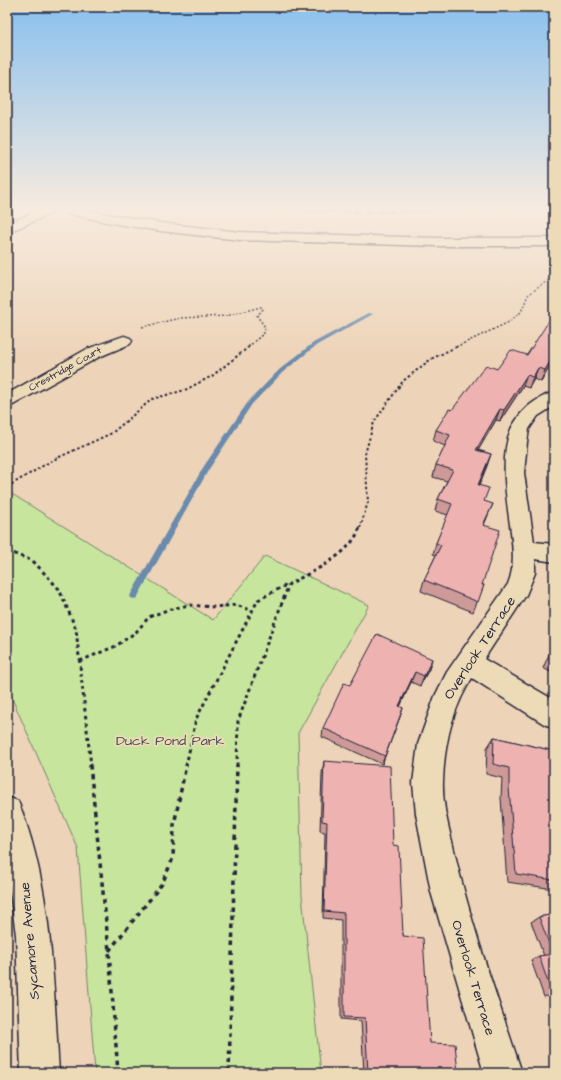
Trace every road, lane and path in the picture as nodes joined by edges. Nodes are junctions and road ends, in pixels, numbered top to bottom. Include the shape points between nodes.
1 (554, 276) edge
2 (142, 327) dead end
3 (124, 341) dead end
4 (554, 398) edge
5 (7, 401) edge
6 (7, 487) edge
7 (524, 548) junction
8 (7, 551) edge
9 (554, 553) edge
10 (289, 584) junction
11 (252, 611) junction
12 (80, 661) junction
13 (468, 663) junction
14 (554, 715) edge
15 (7, 812) edge
16 (109, 951) junction
17 (40, 1073) edge
18 (118, 1073) edge
19 (229, 1073) edge
20 (503, 1073) edge

1 - 10 path via 528,295 521,312 509,322 431,359 403,381 374,422 365,454 368,502 357,536 333,560
2 - 6 path via 180,318 226,316 261,307 263,309 257,316 265,327 255,342 212,376 185,390 152,400 112,433 53,460
3 - 5 main road, Crestridge Court via 93,353
4 - 7 main road, Overlook Terrace via 532,412 520,429 514,473
7 - 9 main road
7 - 13 main road, Overlook Terrace via 524,573 518,588
8 - 12 path via 33,561 59,589 76,629
10 - 11 path via 258,600
10 - 19 path via 238,721
11 - 12 path via 236,605 189,605 167,610 149,617 136,632 116,646
11 - 16 path via 196,719 174,825 173,858 162,884
12 - 16 path
13 - 14 main road
13 - 20 main road, Overlook Terrace via 444,705 432,744 428,783 431,814 447,892
15 - 17 main road, Sycamore Avenue via 25,877 33,935
16 - 18 path

